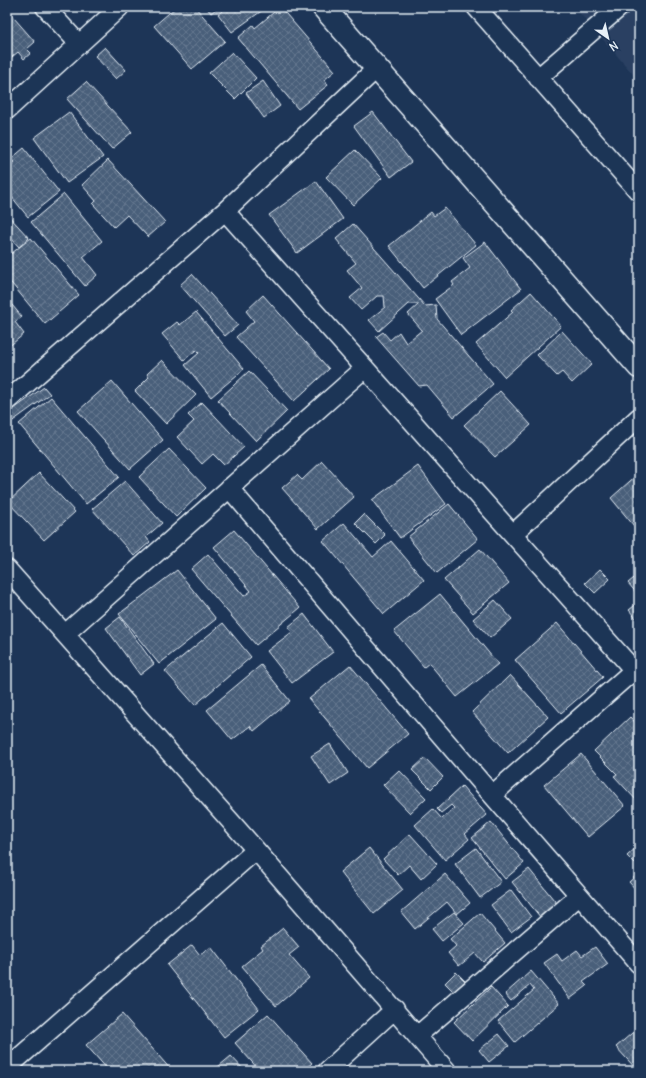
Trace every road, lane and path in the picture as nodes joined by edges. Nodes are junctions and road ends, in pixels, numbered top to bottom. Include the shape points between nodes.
1 (45, 7) edge
2 (120, 7) edge
3 (323, 7) edge
4 (476, 7) edge
5 (620, 7) edge
6 (79, 44) junction
7 (377, 68) junction
8 (538, 78) junction
9 (7, 110) edge
10 (639, 192) edge
11 (225, 211) junction
12 (639, 367) edge
13 (365, 368) junction
14 (7, 400) edge
15 (639, 417) edge
16 (229, 488) junction
17 (513, 534) junction
18 (7, 569) edge
19 (65, 634) junction
20 (636, 673) edge
21 (492, 795) junction
22 (256, 850) junction
23 (580, 896) junction
24 (639, 964) edge
25 (395, 1009) junction
26 (417, 1036) junction
27 (7, 1067) edge
28 (327, 1071) edge
29 (447, 1071) edge

1 - 6 street
2 - 6 street
3 - 7 street
4 - 8 street
5 - 8 street
6 - 9 street
7 - 11 street
7 - 12 street
8 - 10 street
11 - 13 street
11 - 14 street
13 - 16 street
13 - 17 street
15 - 17 street
16 - 19 street
16 - 21 street
17 - 20 street
18 - 19 street
19 - 22 street
20 - 21 street
21 - 23 street
22 - 25 street
22 - 27 street
23 - 24 street
23 - 26 street
25 - 26 street
25 - 28 street
26 - 29 street

